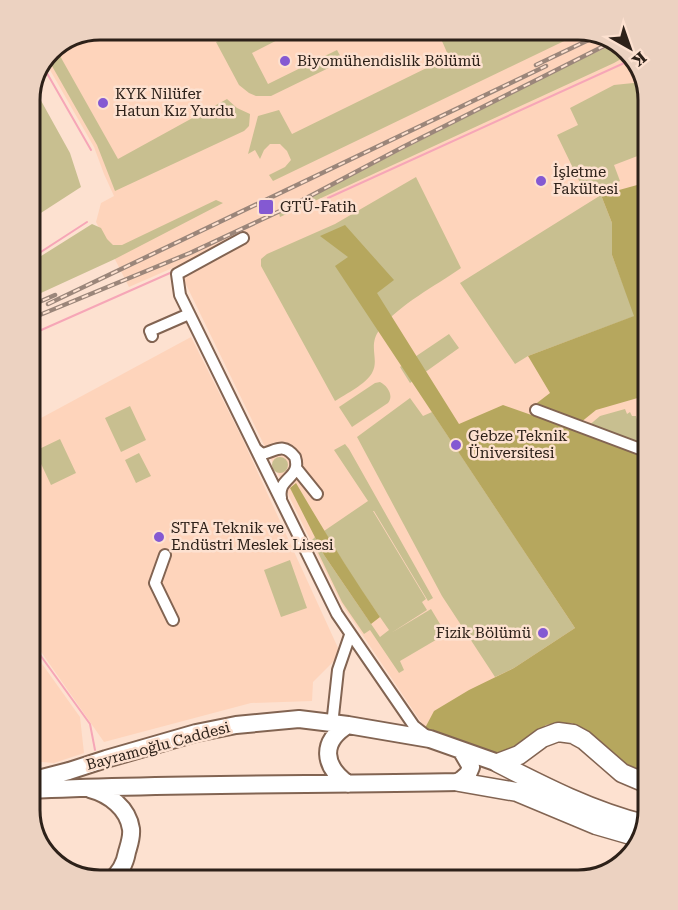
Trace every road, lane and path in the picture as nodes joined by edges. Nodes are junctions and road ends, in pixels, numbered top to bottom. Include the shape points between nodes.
1 (243, 238) dead end
2 (189, 314) junction
3 (152, 336) dead end
4 (536, 410) dead end
5 (638, 448) edge
6 (256, 449) junction
7 (296, 468) junction
8 (317, 494) dead end
9 (284, 508) junction
10 (165, 555) dead end
11 (173, 620) dead end
12 (350, 635) junction
13 (402, 708) junction
14 (333, 716) dead end
15 (348, 725) junction
16 (396, 733) junction
17 (430, 739) junction
18 (461, 750) junction
19 (498, 763) junction
20 (40, 778) edge
21 (638, 780) edge
22 (459, 782) junction
23 (348, 784) junction
24 (83, 787) junction
25 (40, 789) edge
26 (636, 822) edge
27 (632, 835) edge
28 (121, 869) edge

1 - 2 street via 177,274 180,295
2 - 3 street via 150,331
2 - 6 street
4 - 5 street
6 - 7 street via 262,454 286,449 295,457
6 - 9 street
7 - 8 street
7 - 9 street via 280,488
9 - 12 street
10 - 11 street via 155,583
12 - 13 street
12 - 14 street via 338,670
13 - 16 street via 404,724
13 - 17 street via 414,726
15 - 16 main road, Bayramoğlu Caddesi
15 - 20 main road, Bayramoğlu Caddesi via 299,719 236,725
15 - 23 main road via 331,740 328,751 332,769
16 - 17 main road, Bayramoğlu Caddesi
17 - 18 main road, Bayramoğlu Caddesi
18 - 19 main road, Bayramoğlu Caddesi
18 - 22 main road via 471,767
19 - 21 highway via 519,756 542,738 558,732 584,740 622,773
19 - 26 highway via 564,796
22 - 23 main road, Bayramoğlu Caddesi
22 - 27 highway via 517,792
23 - 24 main road, Bayramoğlu Caddesi
24 - 25 main road, Bayramoğlu Caddesi
24 - 28 main road via 113,800 128,820 131,837

